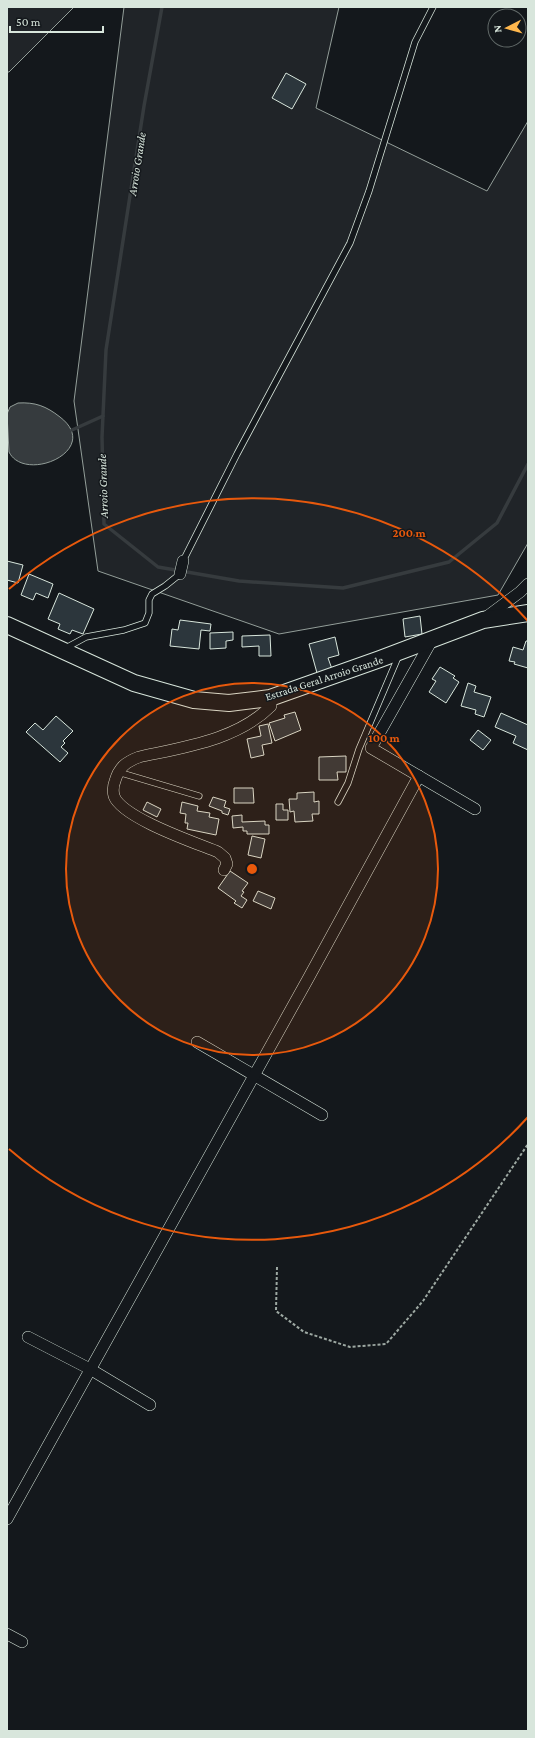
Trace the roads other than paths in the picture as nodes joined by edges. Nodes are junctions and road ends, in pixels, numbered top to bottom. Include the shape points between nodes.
1 (433, 7) edge
2 (183, 561) joint
3 (180, 574) joint
4 (528, 584) edge
5 (528, 612) edge
6 (483, 620) junction
7 (7, 625) edge
8 (432, 640) junction
9 (62, 650) junction
10 (401, 651) junction
11 (270, 698) junction
12 (118, 772) junction
13 (419, 776) junction
14 (199, 796) dead end
15 (338, 802) dead end
16 (475, 809) dead end
17 (224, 870) dead end
18 (197, 1042) dead end
19 (254, 1075) junction
20 (322, 1115) dead end
21 (28, 1337) dead end
22 (90, 1369) junction
23 (150, 1405) dead end
24 (7, 1519) edge
25 (7, 1634) edge
26 (22, 1642) dead end

1 - 2 lane via 415,42 369,191 350,243
2 - 3 street
3 - 9 lane via 152,594 146,623 86,637
4 - 6 street
5 - 6 main road, Estrada Geral Arroio Grande
6 - 8 main road, Estrada Geral Arroio Grande
7 - 9 main road, Estrada Geral Arroio Grande
8 - 10 main road, Estrada Geral Arroio Grande
8 - 13 street via 371,748
9 - 11 main road, Estrada Geral Arroio Grande via 134,683 194,700 229,703
10 - 11 main road, Estrada Geral Arroio Grande
10 - 15 lane
11 - 12 street via 272,706 249,725 226,736 139,757 127,762
12 - 14 lane
12 - 17 street via 113,786 114,796 120,804 161,829 218,852 227,864
13 - 16 street
13 - 19 street
18 - 19 street
19 - 20 street
19 - 22 street
21 - 22 street
22 - 23 street
22 - 24 street
25 - 26 street

